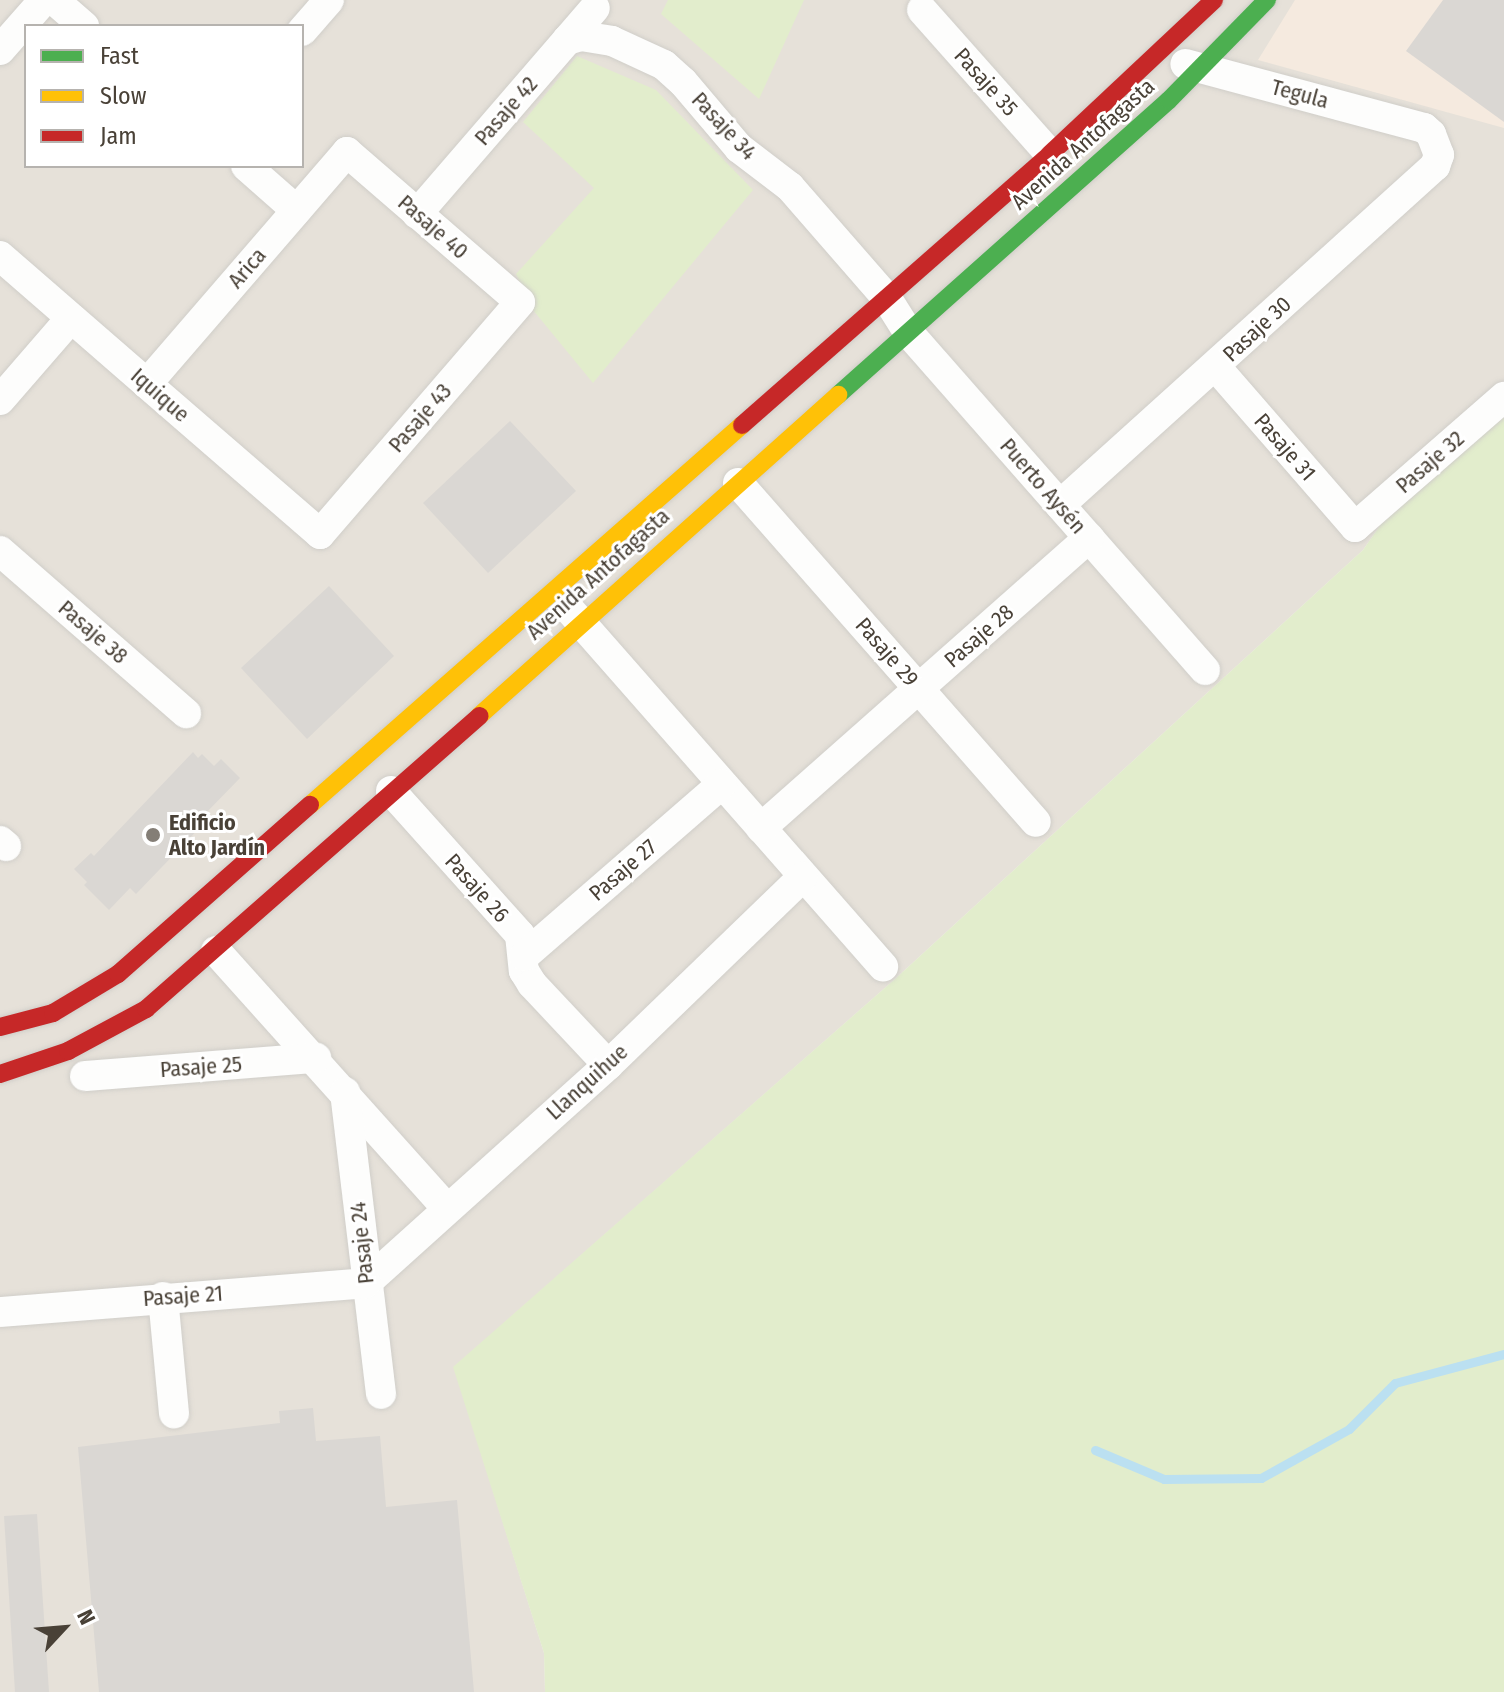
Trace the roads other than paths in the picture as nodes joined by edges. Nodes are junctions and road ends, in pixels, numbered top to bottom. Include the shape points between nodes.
1 (44, 0) edge
2 (54, 0) edge
3 (329, 0) edge
4 (1214, 0) edge
5 (1267, 0) edge
6 (595, 8) dead end
7 (922, 10) dead end
8 (82, 24) edge
9 (304, 29) edge
10 (567, 40) junction
11 (0, 50) edge
12 (1156, 56) junction
13 (1203, 68) junction
14 (1436, 143) joint
15 (347, 152) joint
16 (1050, 154) junction
17 (248, 168) edge
18 (296, 210) junction
19 (417, 214) junction
20 (0, 256) edge
21 (886, 297) junction
22 (520, 302) joint
23 (71, 318) junction
24 (908, 332) junction
25 (1216, 367) junction
26 (147, 384) junction
27 (1504, 397) edge
28 (0, 400) edge
29 (738, 483) junction
30 (1060, 505) junction
31 (1355, 527) joint
32 (320, 534) joint
33 (1089, 538) junction
34 (0, 551) edge
35 (554, 593) junction
36 (580, 622) junction
37 (1205, 670) dead end
38 (919, 689) junction
39 (186, 713) dead end
40 (722, 784) junction
41 (391, 791) junction
42 (1036, 822) dead end
43 (761, 828) junction
44 (803, 877) junction
45 (216, 951) junction
46 (524, 956) junction
47 (883, 967) dead end
48 (0, 1027) edge
49 (316, 1058) junction
50 (608, 1065) junction
51 (0, 1074) edge
52 (85, 1076) dead end
53 (345, 1092) junction
54 (446, 1207) junction
55 (366, 1283) junction
56 (163, 1297) junction
57 (0, 1312) edge
58 (381, 1394) dead end
59 (174, 1413) dead end

1 - 11 street
2 - 8 street
3 - 9 street
4 - 12 street, Avenida Antofagasta
5 - 13 street, Avenida Antofagasta
6 - 10 street, Pasaje 42
7 - 16 street, Pasaje 35
10 - 19 street, Pasaje 42
10 - 21 street, Pasaje 34 via 581,36 612,41 664,65 739,148 790,187
12 - 13 street, Tegula
12 - 16 street, Avenida Antofagasta
13 - 14 street, Tegula via 1424,128
13 - 24 street, Avenida Antofagasta
14 - 25 street, Pasaje 30 via 1435,166
15 - 18 street, Arica
15 - 19 street, Pasaje 40
16 - 21 street, Avenida Antofagasta
17 - 18 street
18 - 26 street, Arica
19 - 22 street, Pasaje 40
20 - 23 street, Iquique
21 - 24 street, Puerto Aysén
21 - 35 street, Avenida Antofagasta
22 - 32 street, Pasaje 43
23 - 26 street, Iquique
23 - 28 street
24 - 29 street, Avenida Antofagasta
24 - 30 street, Puerto Aysén
25 - 30 street, Pasaje 30
25 - 31 street, Pasaje 31
26 - 32 street, Iquique
27 - 31 street, Pasaje 32
29 - 36 street, Avenida Antofagasta
29 - 38 street, Pasaje 29
30 - 33 street, Puerto Aysén
33 - 37 street, Puerto Aysén
33 - 38 street, Pasaje 28
34 - 39 street, Pasaje 38
35 - 36 street
35 - 48 street, Avenida Antofagasta via 118,974 53,1013
36 - 40 street
36 - 41 street, Avenida Antofagasta
38 - 42 street, Pasaje 29
38 - 43 street, Pasaje 28
40 - 43 street
40 - 46 street, Pasaje 27
41 - 45 street, Avenida Antofagasta
41 - 46 street, Pasaje 26 via 520,935
43 - 44 street
44 - 47 street
44 - 50 street, Llanquihue
45 - 49 street
45 - 51 street, Avenida Antofagasta via 146,1009 108,1032
46 - 50 street, Pasaje 26 via 524,971 532,984
49 - 52 street, Pasaje 25
49 - 53 street
50 - 54 street, Llanquihue
53 - 54 street
53 - 55 street, Pasaje 24
54 - 55 street, Llanquihue
55 - 56 street, Pasaje 21
55 - 58 street, Pasaje 24
56 - 57 street, Pasaje 21
56 - 59 street

